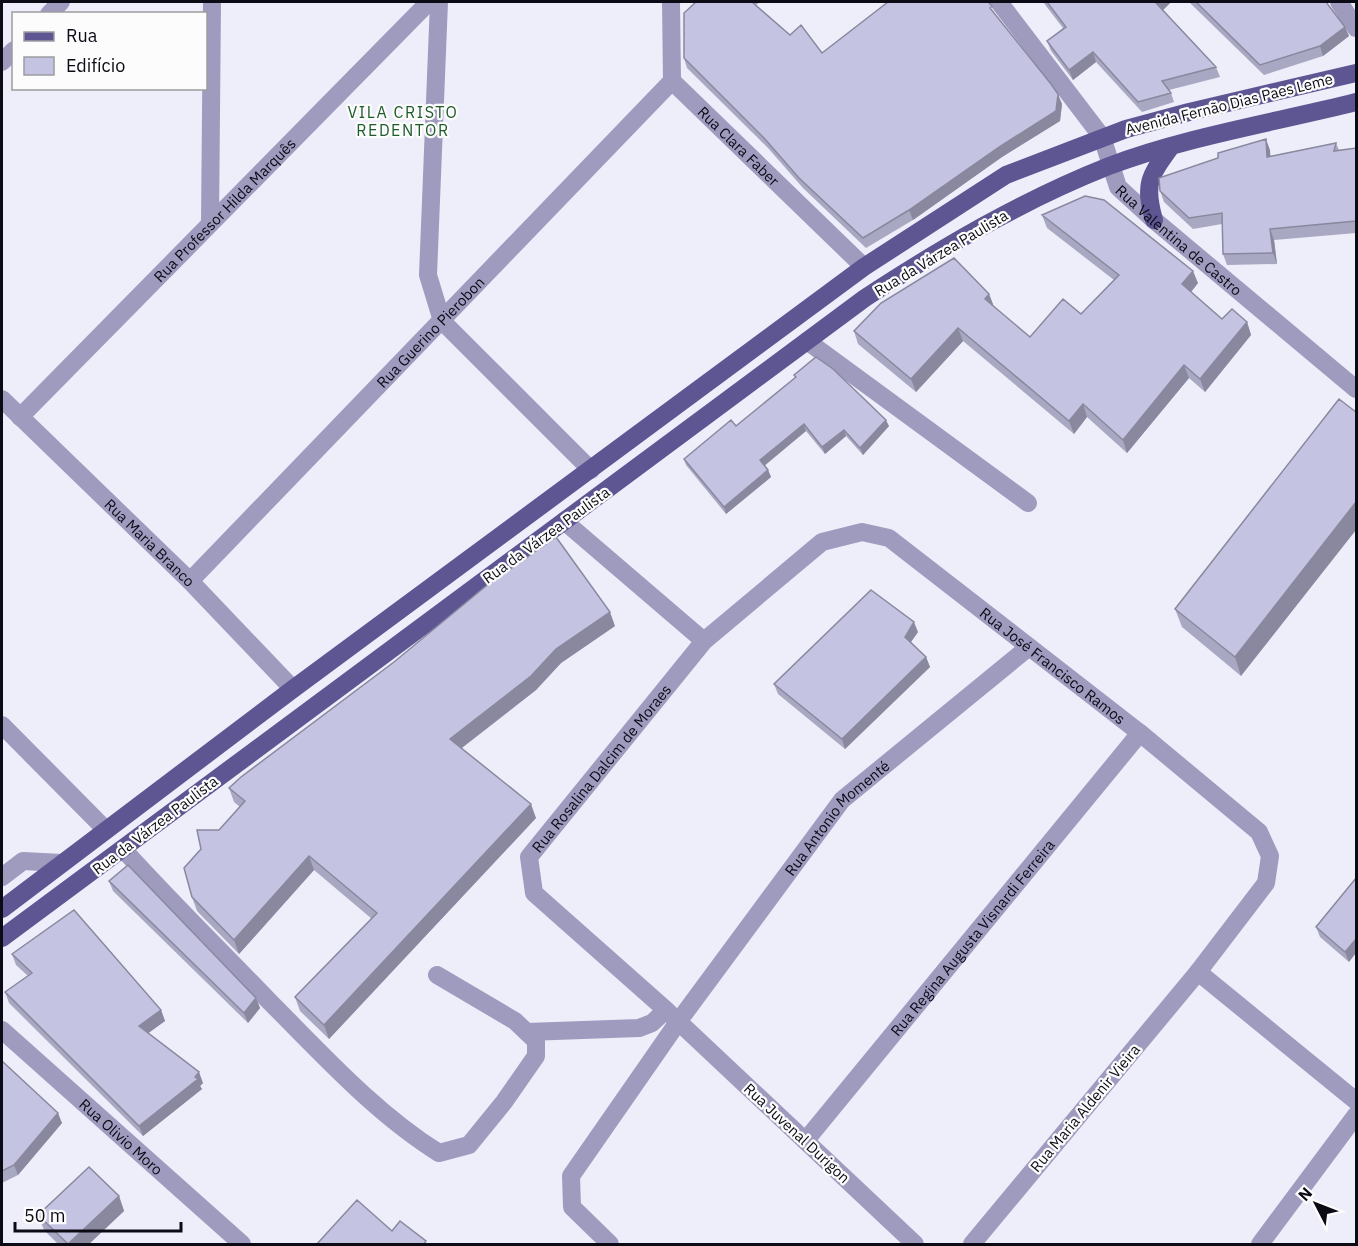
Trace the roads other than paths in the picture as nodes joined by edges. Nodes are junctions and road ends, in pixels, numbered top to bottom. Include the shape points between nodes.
1 (212, 2) edge
2 (429, 2) edge
3 (438, 2) edge
4 (671, 2) edge
5 (999, 2) edge
6 (1339, 2) edge
7 (1356, 28) edge
8 (1356, 73) edge
9 (672, 81) junction
10 (1356, 102) edge
11 (1102, 137) junction
12 (1170, 148) junction
13 (1111, 166) junction
14 (1154, 220) junction
15 (210, 222) junction
16 (864, 267) junction
17 (442, 321) junction
18 (807, 341) junction
19 (1356, 389) edge
20 (2, 399) edge
21 (20, 417) junction
22 (591, 470) junction
23 (1028, 504) dead end
24 (564, 521) junction
25 (190, 581) junction
26 (704, 641) junction
27 (1029, 647) junction
28 (293, 689) junction
29 (2, 725) edge
30 (1140, 733) junction
31 (106, 830) junction
32 (123, 849) junction
33 (62, 863) junction
34 (2, 877) edge
35 (2, 909) edge
36 (2, 938) edge
37 (1198, 972) junction
38 (437, 975) dead end
39 (672, 1016) junction
40 (2, 1030) edge
41 (527, 1032) junction
42 (1356, 1101) edge
43 (1356, 1115) edge
44 (806, 1140) junction
45 (242, 1245) edge
46 (610, 1245) edge
47 (915, 1245) edge
48 (972, 1245) edge
49 (1260, 1245) edge

1 - 15 street
2 - 15 street, Rua Professor Hilda Marquês
3 - 17 street via 428,275
4 - 9 street
5 - 11 street, Rua Valentina de Castro
6 - 7 street
8 - 11 main road, Avenida Fernão Dias Paes Leme
9 - 16 street, Rua Clara Faber
9 - 17 street, Rua Guerino Pierobon
10 - 12 main road, Avenida Fernão Dias Paes Leme
11 - 13 street, Rua Valentina de Castro
11 - 16 main road, Rua da Várzea Paulista via 1006,175
12 - 13 main road, Avenida Fernão Dias Paes Leme
12 - 14 main road via 1149,182 1147,195
13 - 14 street, Rua Valentina de Castro via 1118,187
13 - 18 main road, Rua da Várzea Paulista via 1022,204 922,261
14 - 19 street, Rua Valentina de Castro
15 - 21 street, Rua Professor Hilda Marquês
16 - 22 main road, Rua da Várzea Paulista
17 - 22 street
17 - 25 street, Rua Guerino Pierobon
18 - 23 street
18 - 24 main road, Rua da Várzea Paulista
20 - 21 street, Rua Maria Branco
21 - 25 street, Rua Maria Branco
22 - 28 main road, Rua da Várzea Paulista
24 - 26 street
24 - 32 main road, Rua da Várzea Paulista
25 - 28 street, Rua Maria Branco
26 - 27 street, Rua José Francisco Ramos via 822,542 862,532 889,538
26 - 39 street, Rua Rosalina Dalcim de Moraes via 529,857 534,893
27 - 30 street, Rua José Francisco Ramos
27 - 39 street, Rua Antonio Momenté via 842,800
28 - 31 main road, Rua da Várzea Paulista
29 - 31 street
30 - 37 street, Rua José Francisco Ramos via 1259,832 1270,856 1266,884
30 - 44 street, Rua Regina Augusta Visnardi Ferreira
31 - 33 main road, Rua da Várzea Paulista
32 - 36 main road, Rua da Várzea Paulista
32 - 41 street via 316,1048 383,1112 439,1154 469,1145 504,1102 536,1056 536,1041
33 - 34 street via 23,861
33 - 35 main road, Rua da Várzea Paulista
37 - 42 street
37 - 48 street, Rua Maria Aldenir Vieira
38 - 41 street via 515,1020
39 - 41 street via 639,1028
39 - 44 street, Rua Juvenal Durigon
39 - 46 street, Rua Antonio Momenté via 571,1176 572,1207
40 - 45 street, Rua Olivio Moro
43 - 49 street
44 - 47 street, Rua Juvenal Durigon

